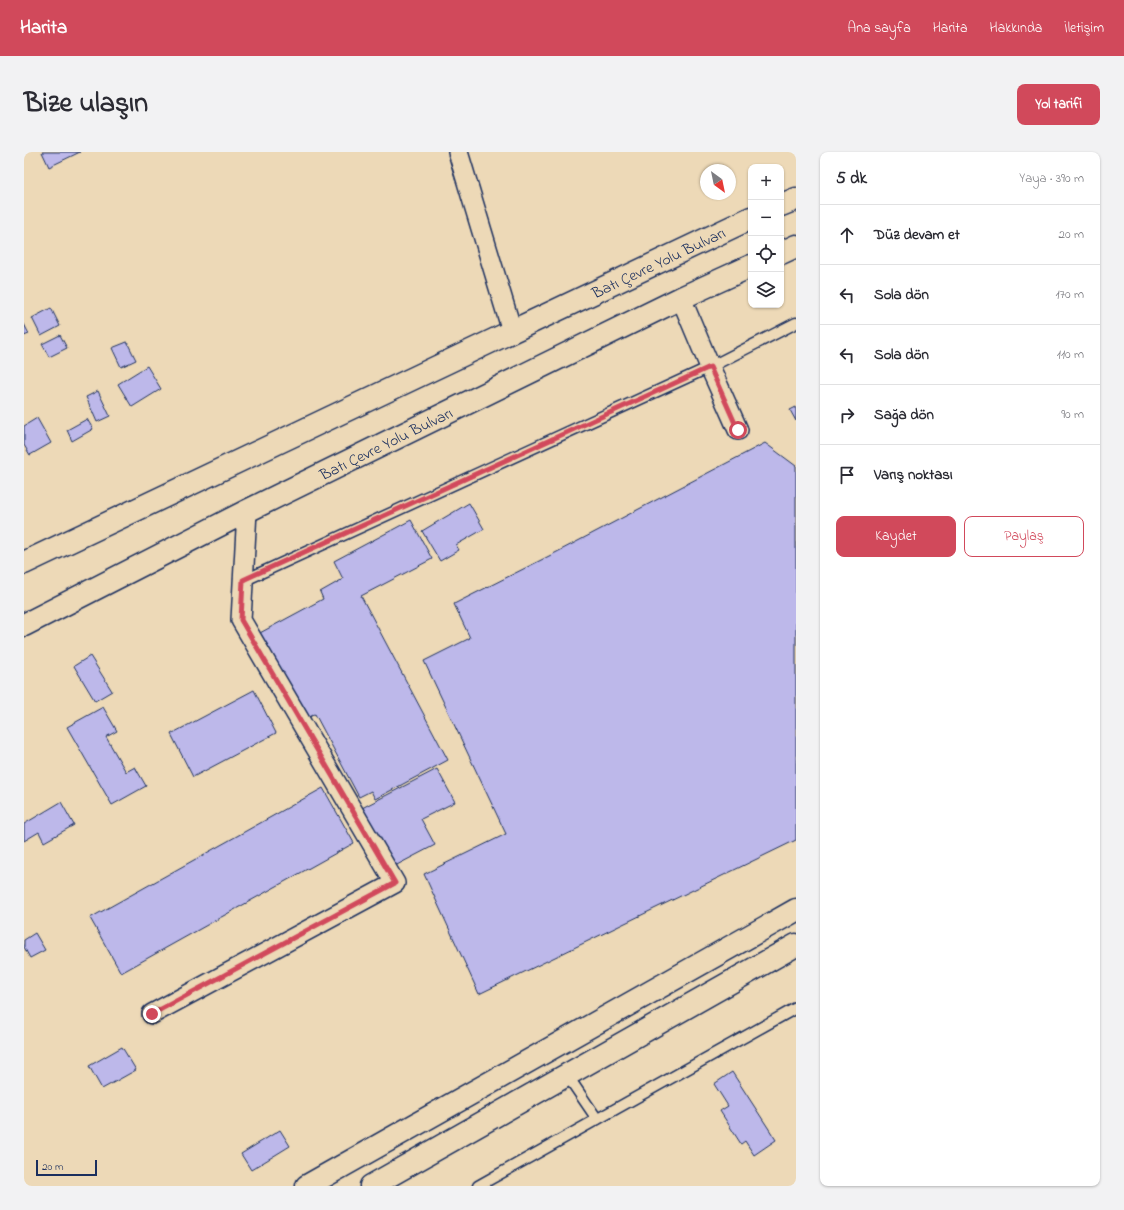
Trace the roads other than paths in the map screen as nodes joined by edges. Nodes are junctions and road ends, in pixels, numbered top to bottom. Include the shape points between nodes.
1 (458, 152) edge
2 (796, 199) edge
3 (784, 204) edge
4 (748, 219) edge
5 (796, 246) edge
6 (784, 252) edge
7 (748, 267) edge
8 (681, 298) junction
9 (796, 323) edge
10 (512, 331) junction
11 (710, 367) junction
12 (738, 430) dead end
13 (246, 511) junction
14 (24, 564) edge
15 (243, 580) junction
16 (24, 626) edge
17 (796, 910) edge
18 (796, 945) edge
19 (796, 1008) edge
20 (152, 1014) dead end
21 (567, 1075) junction
22 (597, 1120) junction
23 (307, 1186) edge
24 (371, 1186) edge
25 (478, 1186) edge

1 - 10 street
2 - 3 main road
4 - 10 main road, Batı Çevre Yolu Bulvarı
5 - 6 main road
7 - 8 main road, Batı Çevre Yolu Bulvarı
8 - 11 street
8 - 13 main road, Batı Çevre Yolu Bulvarı
9 - 11 lane
10 - 14 main road, Batı Çevre Yolu Bulvarı
11 - 12 street
11 - 15 lane
13 - 15 street
13 - 16 main road, Batı Çevre Yolu Bulvarı
15 - 20 street via 241,620 395,883
17 - 23 main road
18 - 21 main road
19 - 22 lane
21 - 22 lane
21 - 24 main road
22 - 25 lane

